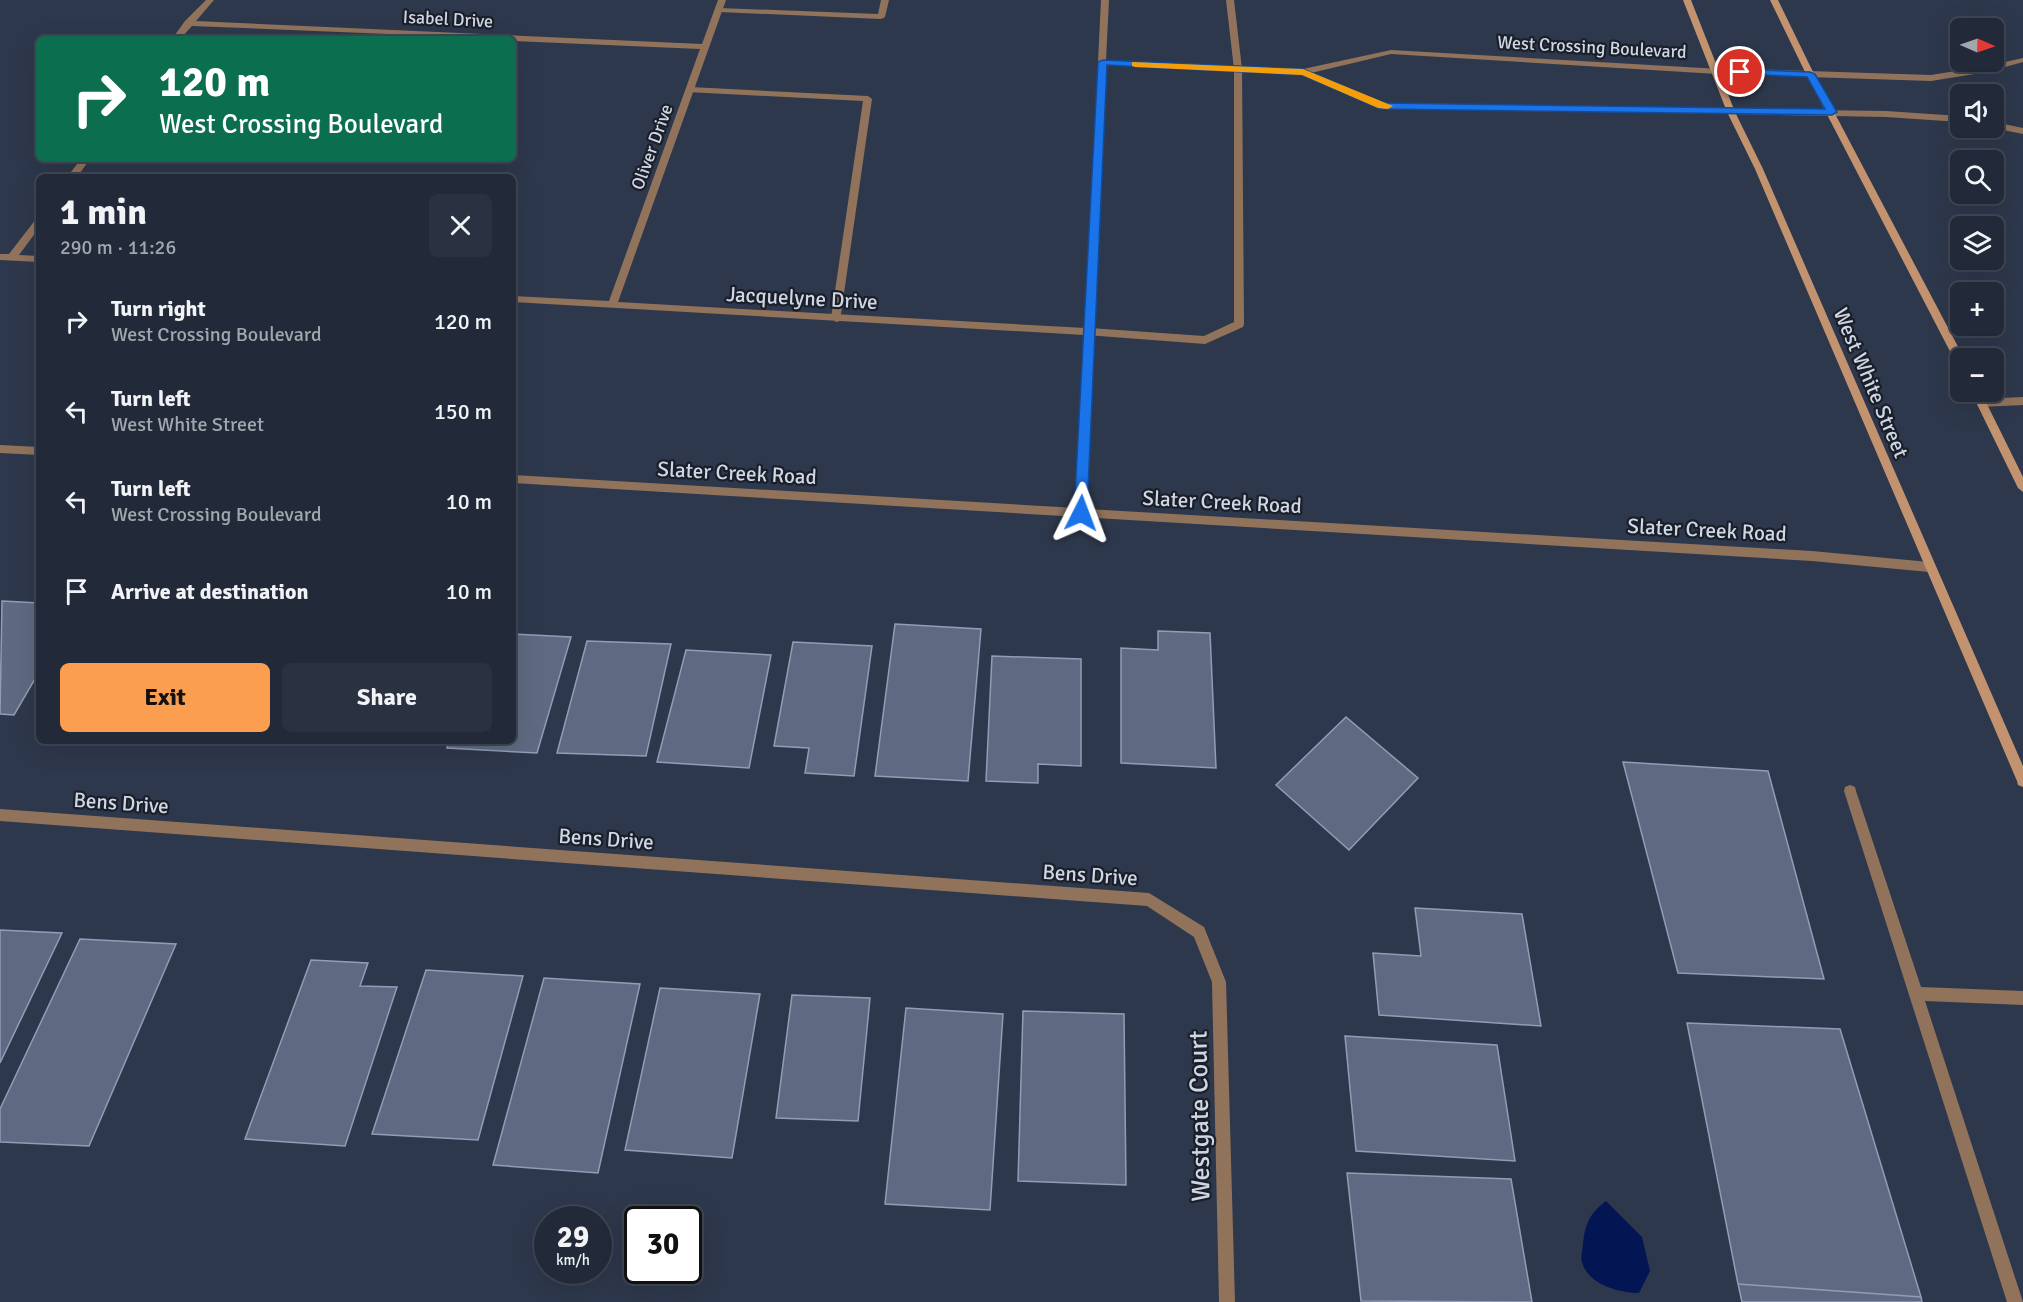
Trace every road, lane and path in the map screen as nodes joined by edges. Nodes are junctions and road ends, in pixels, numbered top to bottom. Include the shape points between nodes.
1 (210, 0) edge
2 (723, 0) edge
3 (885, 0) edge
4 (1105, 0) edge
5 (1230, 0) edge
6 (1687, 0) edge
7 (1774, 0) edge
8 (719, 10) junction
9 (188, 23) junction
10 (178, 36) edge
11 (468, 36) edge
12 (516, 38) edge
13 (705, 47) junction
14 (2023, 60) edge
15 (1103, 62) junction
16 (1238, 69) junction
17 (1717, 71) junction
18 (1303, 72) junction
19 (1810, 74) junction
20 (690, 90) junction
21 (1731, 112) junction
22 (1832, 112) junction
23 (1950, 118) edge
24 (2004, 127) edge
25 (2023, 131) edge
26 (84, 162) edge
27 (74, 174) edge
28 (36, 225) edge
29 (0, 257) edge
30 (11, 258) junction
31 (36, 260) edge
32 (516, 299) edge
33 (612, 305) junction
34 (836, 318) junction
35 (1090, 332) junction
36 (1953, 348) edge
37 (2023, 401) edge
38 (1981, 403) joint
39 (0, 449) edge
40 (36, 452) edge
41 (516, 480) edge
42 (2023, 488) edge
43 (1081, 513) junction
44 (1929, 567) junction
45 (2023, 781) edge
46 (1850, 791) dead end
47 (0, 815) edge
48 (1199, 932) joint
49 (1916, 994) junction
50 (2023, 998) edge
51 (1227, 1302) edge
52 (2014, 1302) edge

1 - 9 street
2 - 8 street, Oliver Drive
3 - 8 street via 881,16
4 - 15 street
5 - 16 street
6 - 17 main road, West White Street
7 - 19 main road
8 - 13 street, Oliver Drive
9 - 10 street
9 - 11 street, Isabel Drive
12 - 13 street, Isabel Drive
13 - 20 street, Oliver Drive
14 - 19 street, West Crossing Boulevard via 1931,78
15 - 16 street, West Crossing Boulevard
15 - 35 street
16 - 18 street, West Crossing Boulevard
16 - 35 street, Jacquelyne Drive via 1239,324 1204,340
17 - 18 street, West Crossing Boulevard via 1391,52
17 - 19 street, West Crossing Boulevard
17 - 21 main road, West White Street
18 - 21 street, West Crossing Boulevard via 1381,106
19 - 22 main road
20 - 33 street, Oliver Drive
20 - 34 street via 868,99
21 - 22 street, West Crossing Boulevard
21 - 44 main road, West White Street
22 - 23 street, West Crossing Boulevard
22 - 36 main road
24 - 25 street
26 - 27 street
28 - 30 street
29 - 30 street
30 - 31 street
32 - 33 street, Jacquelyne Drive
33 - 34 street, Jacquelyne Drive
34 - 35 street, Jacquelyne Drive
35 - 43 street
37 - 38 street
38 - 42 main road
39 - 40 street
41 - 43 street, Slater Creek Road
43 - 44 street, Slater Creek Road via 1800,555
44 - 45 main road, West White Street
46 - 49 street
47 - 48 street, Bens Drive via 1149,900
48 - 51 street, Westgate Court via 1220,982
49 - 50 street
49 - 52 street

